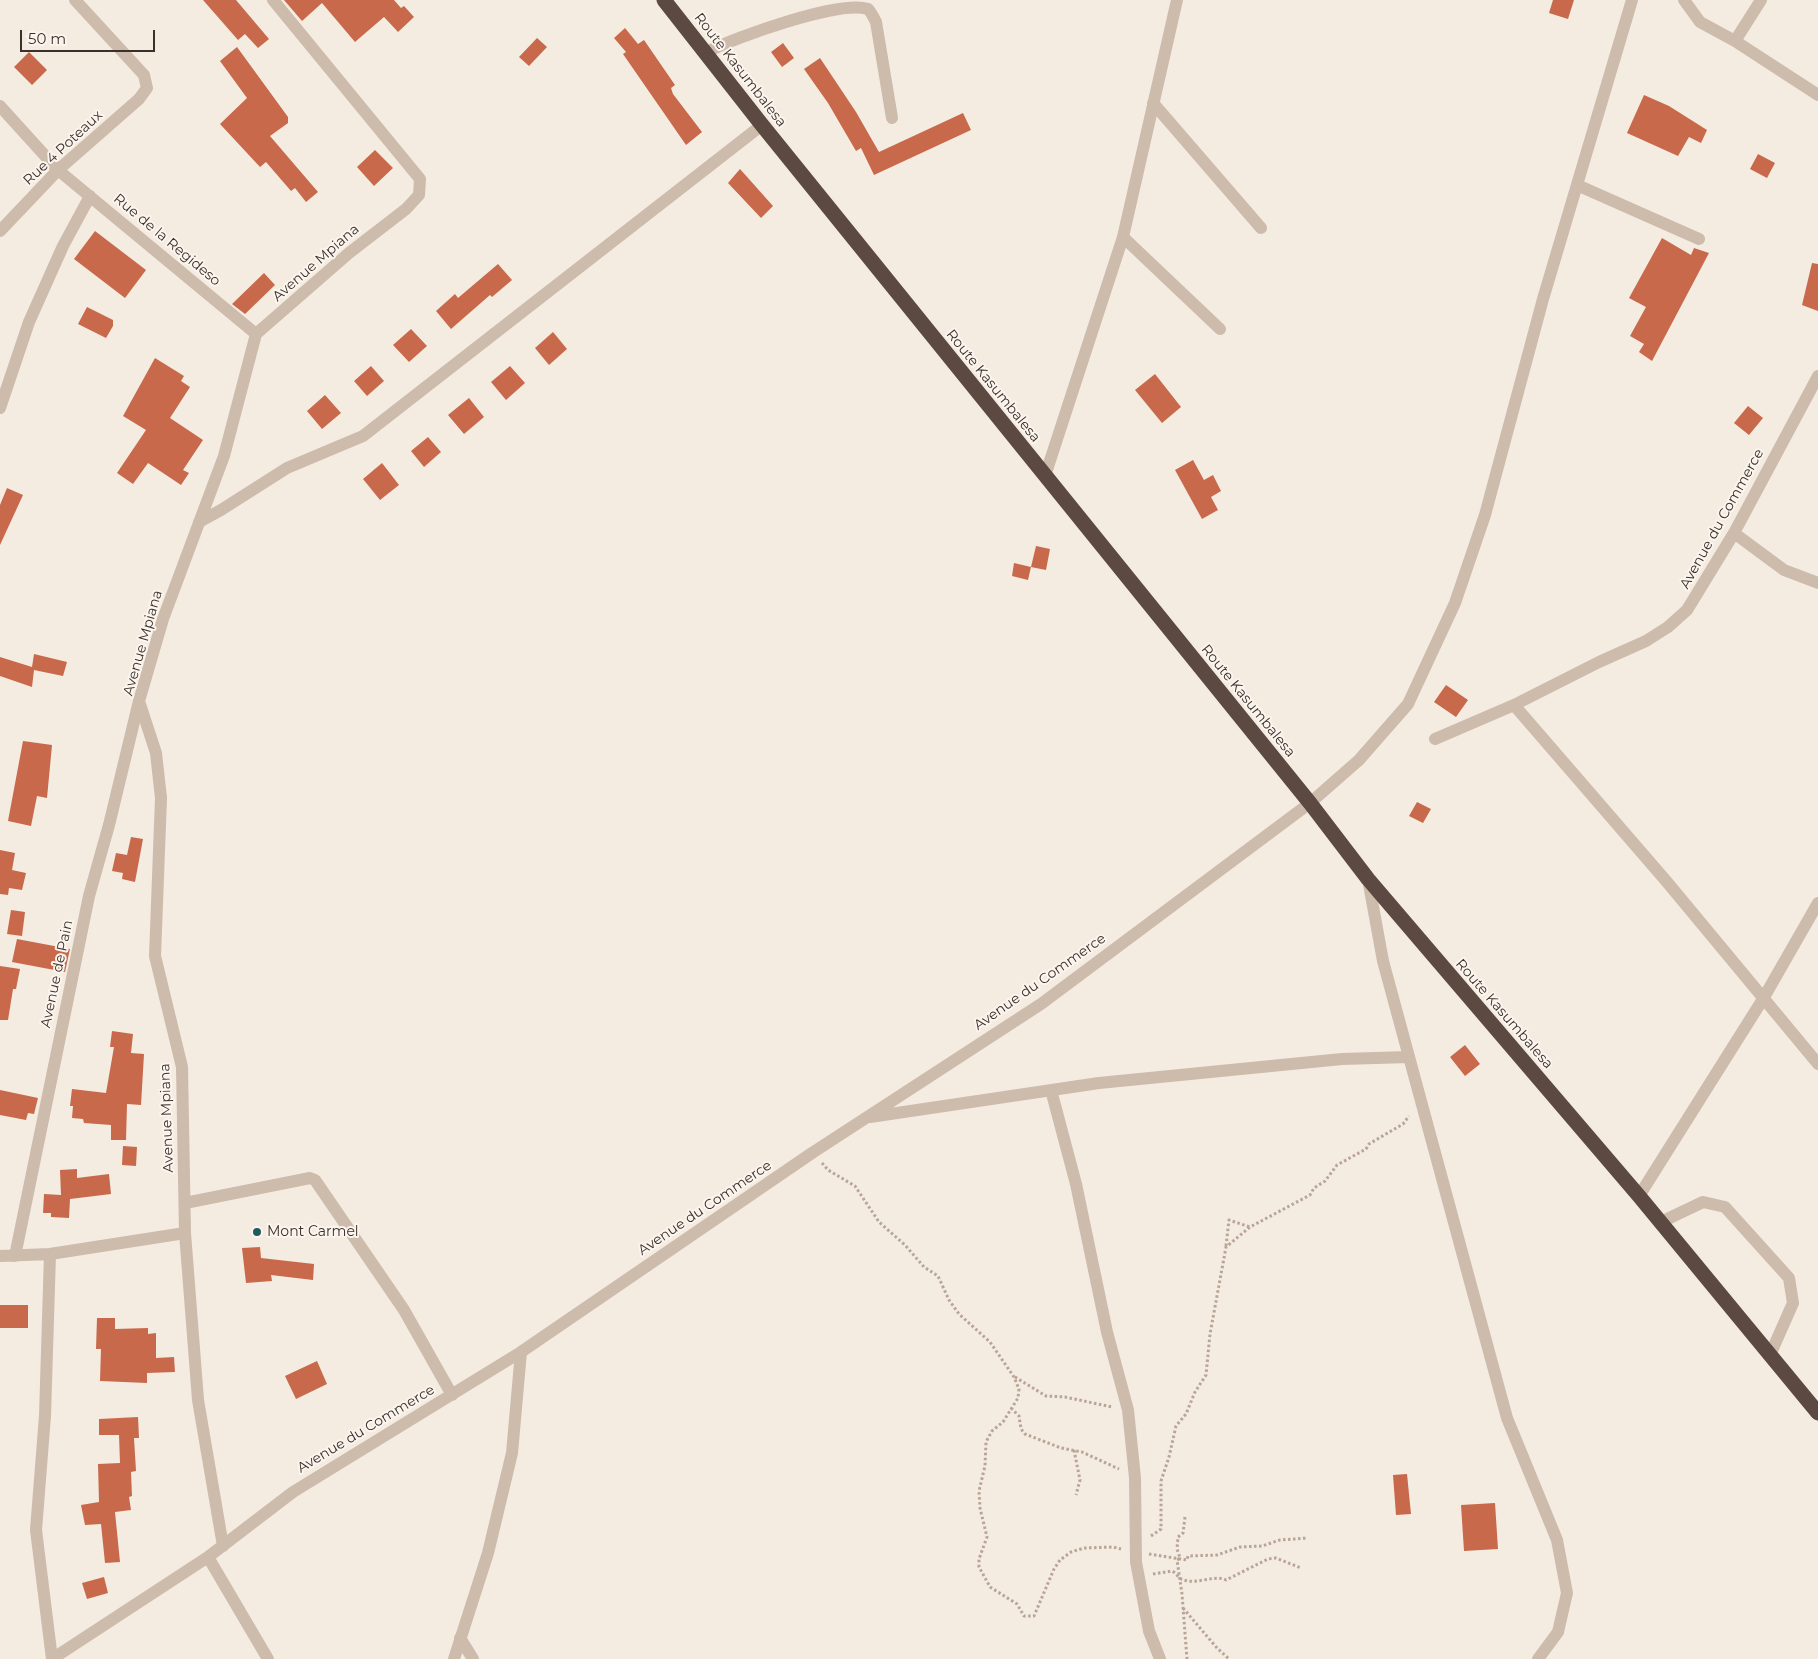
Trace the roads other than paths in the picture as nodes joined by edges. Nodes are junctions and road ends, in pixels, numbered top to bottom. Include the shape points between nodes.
1 (75, 0) edge
2 (273, 0) edge
3 (664, 0) edge
4 (1177, 0) edge
5 (1632, 0) edge
6 (1684, 0) edge
7 (1761, 0) edge
8 (1735, 41) junction
9 (707, 52) junction
10 (1818, 96) edge
11 (1153, 103) junction
12 (0, 106) edge
13 (892, 118) dead end
14 (762, 125) junction
15 (58, 170) junction
16 (1577, 185) junction
17 (90, 196) junction
18 (1261, 228) dead end
19 (0, 231) edge
20 (1123, 237) junction
21 (1699, 239) dead end
22 (1220, 329) dead end
23 (256, 334) junction
24 (1818, 376) edge
25 (0, 408) edge
26 (1045, 476) junction
27 (199, 522) junction
28 (1734, 533) junction
29 (1818, 583) edge
30 (139, 701) junction
31 (1514, 705) junction
32 (1435, 739) dead end
33 (1310, 803) junction
34 (1368, 879) junction
35 (1818, 903) edge
36 (1763, 999) junction
37 (1409, 1057) junction
38 (1818, 1064) edge
39 (1051, 1090) junction
40 (866, 1117) junction
41 (1639, 1196) junction
42 (185, 1203) junction
43 (1661, 1222) junction
44 (185, 1233) junction
45 (50, 1254) junction
46 (0, 1256) edge
47 (15, 1256) junction
48 (521, 1352) junction
49 (1770, 1355) junction
50 (452, 1395) junction
51 (1818, 1413) edge
52 (223, 1546) junction
53 (208, 1558) junction
54 (460, 1638) junction
55 (52, 1659) edge
56 (268, 1659) edge
57 (454, 1659) edge
58 (473, 1659) edge
59 (1160, 1659) edge
60 (1538, 1659) edge

1 - 15 street, Rue 4 Poteaux via 144,75 147,88 139,99
2 - 23 street, Avenue Mpiana via 420,179 419,195 406,209 349,252
3 - 9 highway, Route Kasumbalesa
4 - 11 street
5 - 16 street, Avenue du Commerce
6 - 8 street via 1700,22
7 - 8 street
8 - 10 street
9 - 13 street via 757,27 836,3 868,9 876,22
9 - 14 highway, Route Kasumbalesa
11 - 18 street
11 - 20 street
12 - 15 street, Rue de la Regideso
14 - 26 highway, Route Kasumbalesa
14 - 27 street via 363,436 287,468
15 - 17 street, Rue de la Regideso
15 - 19 street, Rue 4 Poteaux
16 - 21 street
16 - 33 street, Avenue du Commerce via 1485,515 1455,603 1408,704 1359,760
17 - 23 street, Rue de la Regideso
17 - 25 street via 63,246 29,322
20 - 22 street
20 - 26 street
23 - 27 street, Avenue Mpiana via 224,456
24 - 28 street, Avenue du Commerce
26 - 33 highway, Route Kasumbalesa
27 - 30 street, Avenue Mpiana via 163,619
28 - 29 street via 1784,570
28 - 31 street, Avenue du Commerce via 1701,590 1668,627 1646,641
30 - 42 street, Avenue Mpiana via 156,752 160,789 155,956 182,1068
30 - 47 street, Avenue de Pain via 89,896
31 - 32 street, Avenue du Commerce
31 - 36 street
33 - 34 highway, Route Kasumbalesa
33 - 40 street, Avenue du Commerce via 1041,1004
34 - 37 street via 1383,962
34 - 41 highway, Route Kasumbalesa
35 - 36 street
36 - 38 street
36 - 41 street
37 - 39 street via 1342,1059
37 - 60 street via 1507,1418 1557,1540 1567,1593 1558,1632
39 - 40 street
39 - 59 street via 1128,1410 1135,1478 1136,1562 1149,1631
40 - 48 street, Avenue du Commerce
41 - 43 highway, Route Kasumbalesa
42 - 44 street, Avenue Mpiana
42 - 50 street via 310,1178 315,1180 404,1310
43 - 49 highway, Route Kasumbalesa
43 - 49 street via 1703,1202 1725,1207 1788,1278 1793,1303
44 - 45 street
44 - 52 street, Avenue Mpiana via 198,1400
45 - 47 street
45 - 55 street via 45,1416 36,1530
46 - 47 street
48 - 50 street, Avenue du Commerce
48 - 54 street via 512,1453 488,1552
49 - 51 highway, Route Kasumbalesa
50 - 52 street, Avenue du Commerce via 293,1492
52 - 53 street, Avenue du Commerce
53 - 55 street, Avenue du Commerce
53 - 56 street
54 - 57 street
54 - 58 street

